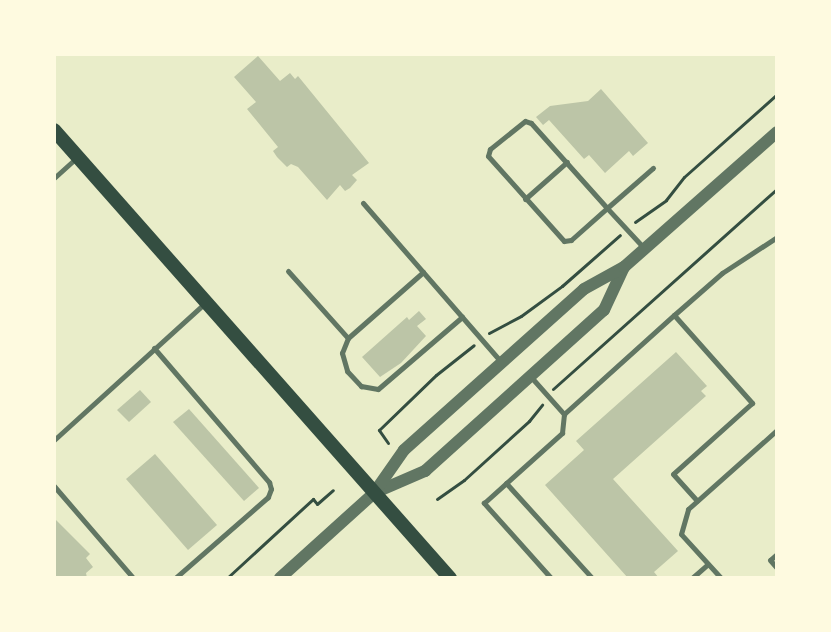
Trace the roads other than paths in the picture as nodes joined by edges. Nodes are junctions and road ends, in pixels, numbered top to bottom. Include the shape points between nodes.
1 (54, 130) edge
2 (777, 132) edge
3 (78, 157) junction
4 (567, 162) junction
5 (653, 168) dead end
6 (54, 178) edge
7 (525, 199) junction
8 (363, 203) dead end
9 (607, 208) junction
10 (777, 237) edge
11 (645, 249) junction
12 (624, 267) junction
13 (288, 271) dead end
14 (423, 272) junction
15 (205, 302) junction
16 (674, 315) junction
17 (462, 317) junction
18 (348, 338) junction
19 (154, 348) junction
20 (502, 363) junction
21 (531, 376) junction
22 (564, 414) junction
23 (777, 430) edge
24 (54, 440) edge
25 (506, 483) junction
26 (54, 486) edge
27 (374, 493) junction
28 (697, 501) junction
29 (777, 554) edge
30 (708, 564) junction
31 (777, 568) edge
32 (133, 578) edge
33 (175, 578) edge
34 (280, 578) edge
35 (450, 578) edge
36 (551, 578) edge
37 (592, 578) edge
38 (692, 578) edge
39 (721, 578) edge

1 - 3 main road
2 - 11 street
3 - 6 lane
3 - 15 main road
4 - 7 lane
4 - 7 lane via 525,121 490,149 488,156
4 - 9 lane
5 - 9 lane
7 - 9 lane via 564,241
8 - 14 lane
9 - 11 lane
10 - 16 lane via 722,273
11 - 12 street
12 - 20 street via 584,289
12 - 21 street via 604,310
13 - 18 lane
14 - 17 lane
14 - 18 lane
15 - 19 lane
15 - 27 main road
16 - 22 lane
16 - 28 lane via 752,403 673,474
17 - 18 lane via 378,389 361,386 347,371 342,353
17 - 20 lane
19 - 24 lane
19 - 33 lane via 271,489
20 - 27 street via 404,450
21 - 22 lane
21 - 27 street via 425,471
22 - 25 lane via 562,433
23 - 28 lane
25 - 36 lane via 484,503
25 - 37 lane
26 - 32 lane
27 - 34 street
27 - 35 main road
28 - 30 lane via 688,509 681,534
29 - 31 lane via 770,560
30 - 38 lane
30 - 39 lane

